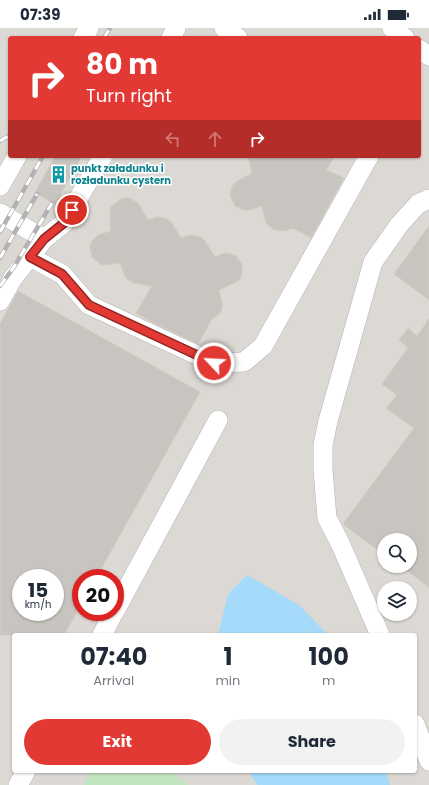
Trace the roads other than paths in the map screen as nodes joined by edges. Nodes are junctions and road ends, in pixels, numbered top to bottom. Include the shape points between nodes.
1 (224, 28) edge
2 (392, 28) edge
3 (235, 36) edge
4 (402, 36) edge
5 (421, 50) edge
6 (429, 56) edge
7 (16, 158) edge
8 (102, 158) edge
9 (368, 158) edge
10 (0, 186) edge
11 (429, 199) edge
12 (0, 213) edge
13 (44, 239) junction
14 (30, 257) junction
15 (0, 302) edge
16 (218, 420) dead end
17 (124, 594) edge
18 (110, 621) edge
19 (103, 633) edge
20 (379, 633) edge
21 (417, 729) edge
22 (429, 761) edge
23 (25, 773) edge
24 (18, 785) edge

1 - 3 lane
2 - 4 lane
5 - 6 lane
7 - 10 lane
8 - 13 lane via 64,223
9 - 14 lane via 263,346 244,362 214,363 89,305 62,274
11 - 20 lane via 418,204 399,225 373,262 328,421 324,445 323,470 327,518
12 - 13 lane
13 - 14 lane
14 - 15 lane via 13,278
16 - 17 lane
18 - 19 lane
21 - 22 lane
23 - 24 lane

